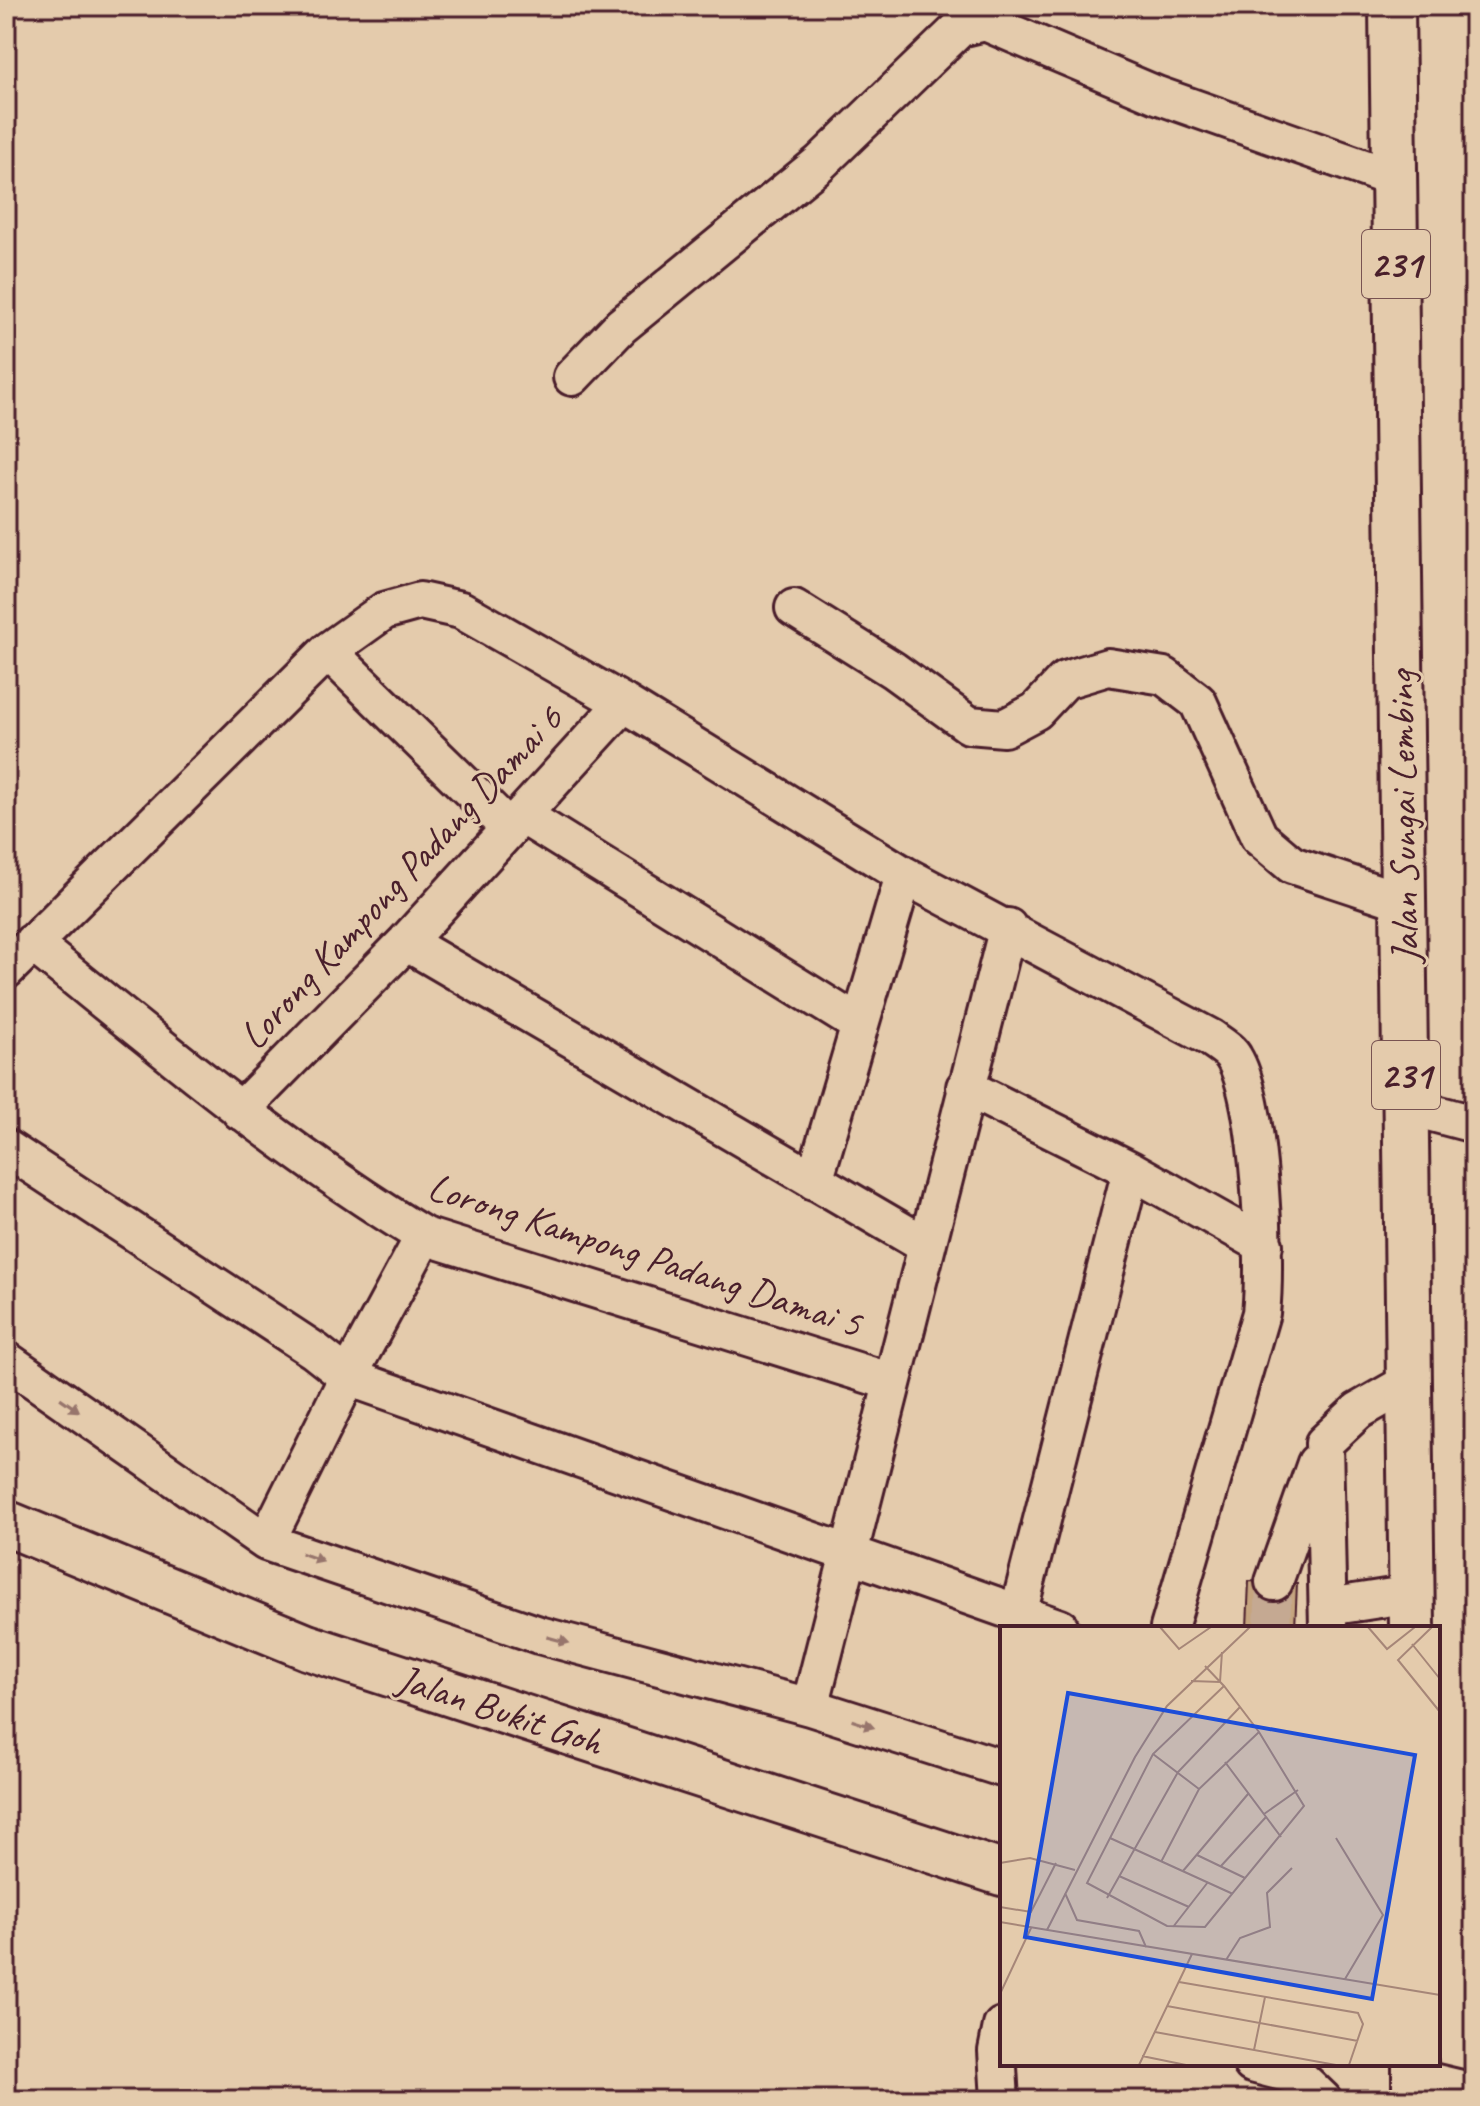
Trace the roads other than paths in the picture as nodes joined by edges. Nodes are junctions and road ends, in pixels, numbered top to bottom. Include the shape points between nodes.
1 (1392, 6) edge
2 (1395, 179) junction
3 (572, 377) dead end
4 (794, 608) dead end
5 (328, 651) junction
6 (624, 703) junction
7 (515, 821) junction
8 (904, 875) junction
9 (1404, 902) junction
10 (1008, 927) junction
11 (406, 942) junction
12 (32, 943) junction
13 (6, 970) edge
14 (858, 1024) junction
15 (965, 1087) junction
16 (1406, 1106) junction
17 (240, 1111) junction
18 (1474, 1124) edge
19 (6, 1148) edge
20 (1131, 1170) junction
21 (814, 1181) junction
22 (424, 1236) junction
23 (1264, 1245) junction
24 (927, 1246) junction
25 (6, 1360) edge
26 (348, 1377) junction
27 (892, 1382) junction
28 (1409, 1382) junction
29 (1324, 1443) junction
30 (6, 1523) edge
31 (266, 1542) junction
32 (848, 1556) junction
33 (1274, 1582) tunnel mouth
34 (1412, 1611) edge
35 (1018, 1614) junction
36 (1328, 1618) edge
37 (1054, 1626) edge
38 (1170, 1626) edge
39 (810, 1707) junction
40 (1000, 1767) edge
41 (1000, 1872) edge
42 (1000, 2036) edge
43 (1260, 2066) edge
44 (1415, 2081) edge
45 (1474, 2092) edge
46 (1000, 2100) edge
47 (1323, 2100) edge

1 - 2 main road, Jalan Sungai Lembing / 231
2 - 3 street via 1157,95 985,22 974,23 960,28 820,163 621,326
2 - 9 main road, Jalan Sungai Lembing / 231
4 - 9 street via 969,725 1004,728 1036,711 1065,680 1108,667 1164,676 1198,702 1259,837 1292,865
5 - 6 street via 384,611 420,601 461,610
5 - 7 street
5 - 12 street
6 - 7 street, Lorong Kampong Padang Damai 6
6 - 8 street
7 - 11 street, Lorong Kampong Padang Damai 6
7 - 14 street
8 - 10 street
8 - 14 street
9 - 16 main road, Jalan Sungai Lembing / 231
10 - 15 street
10 - 23 street via 1233,1055 1244,1081
11 - 17 street, Lorong Kampong Padang Damai 6
11 - 21 street
12 - 13 street
12 - 17 street, Lorong Kampong Padang Damai 5
14 - 21 street
15 - 20 street
15 - 24 street
16 - 18 street
16 - 28 main road, Jalan Sungai Lembing / 231
17 - 22 street, Lorong Kampong Padang Damai 5
19 - 26 street
20 - 23 street
20 - 35 street
21 - 24 street
22 - 26 street
22 - 27 street, Lorong Kampong Padang Damai 5
23 - 38 street via 1261,1313
24 - 27 street
25 -> 31 street
26 - 31 street
26 - 32 street
27 - 32 street
28 - 29 street via 1358,1411
28 - 34 main road, Jalan Sungai Lembing / 231
29 - 33 street
29 - 36 street
30 - 41 main road, Jalan Bukit Goh via 307,1647
31 -> 39 street via 539,1635
32 - 35 street
32 - 39 street
34 - 36 street
35 - 37 street
39 -> 40 street
42 - 46 street
43 - 47 street via 1298,2076
44 - 45 street

